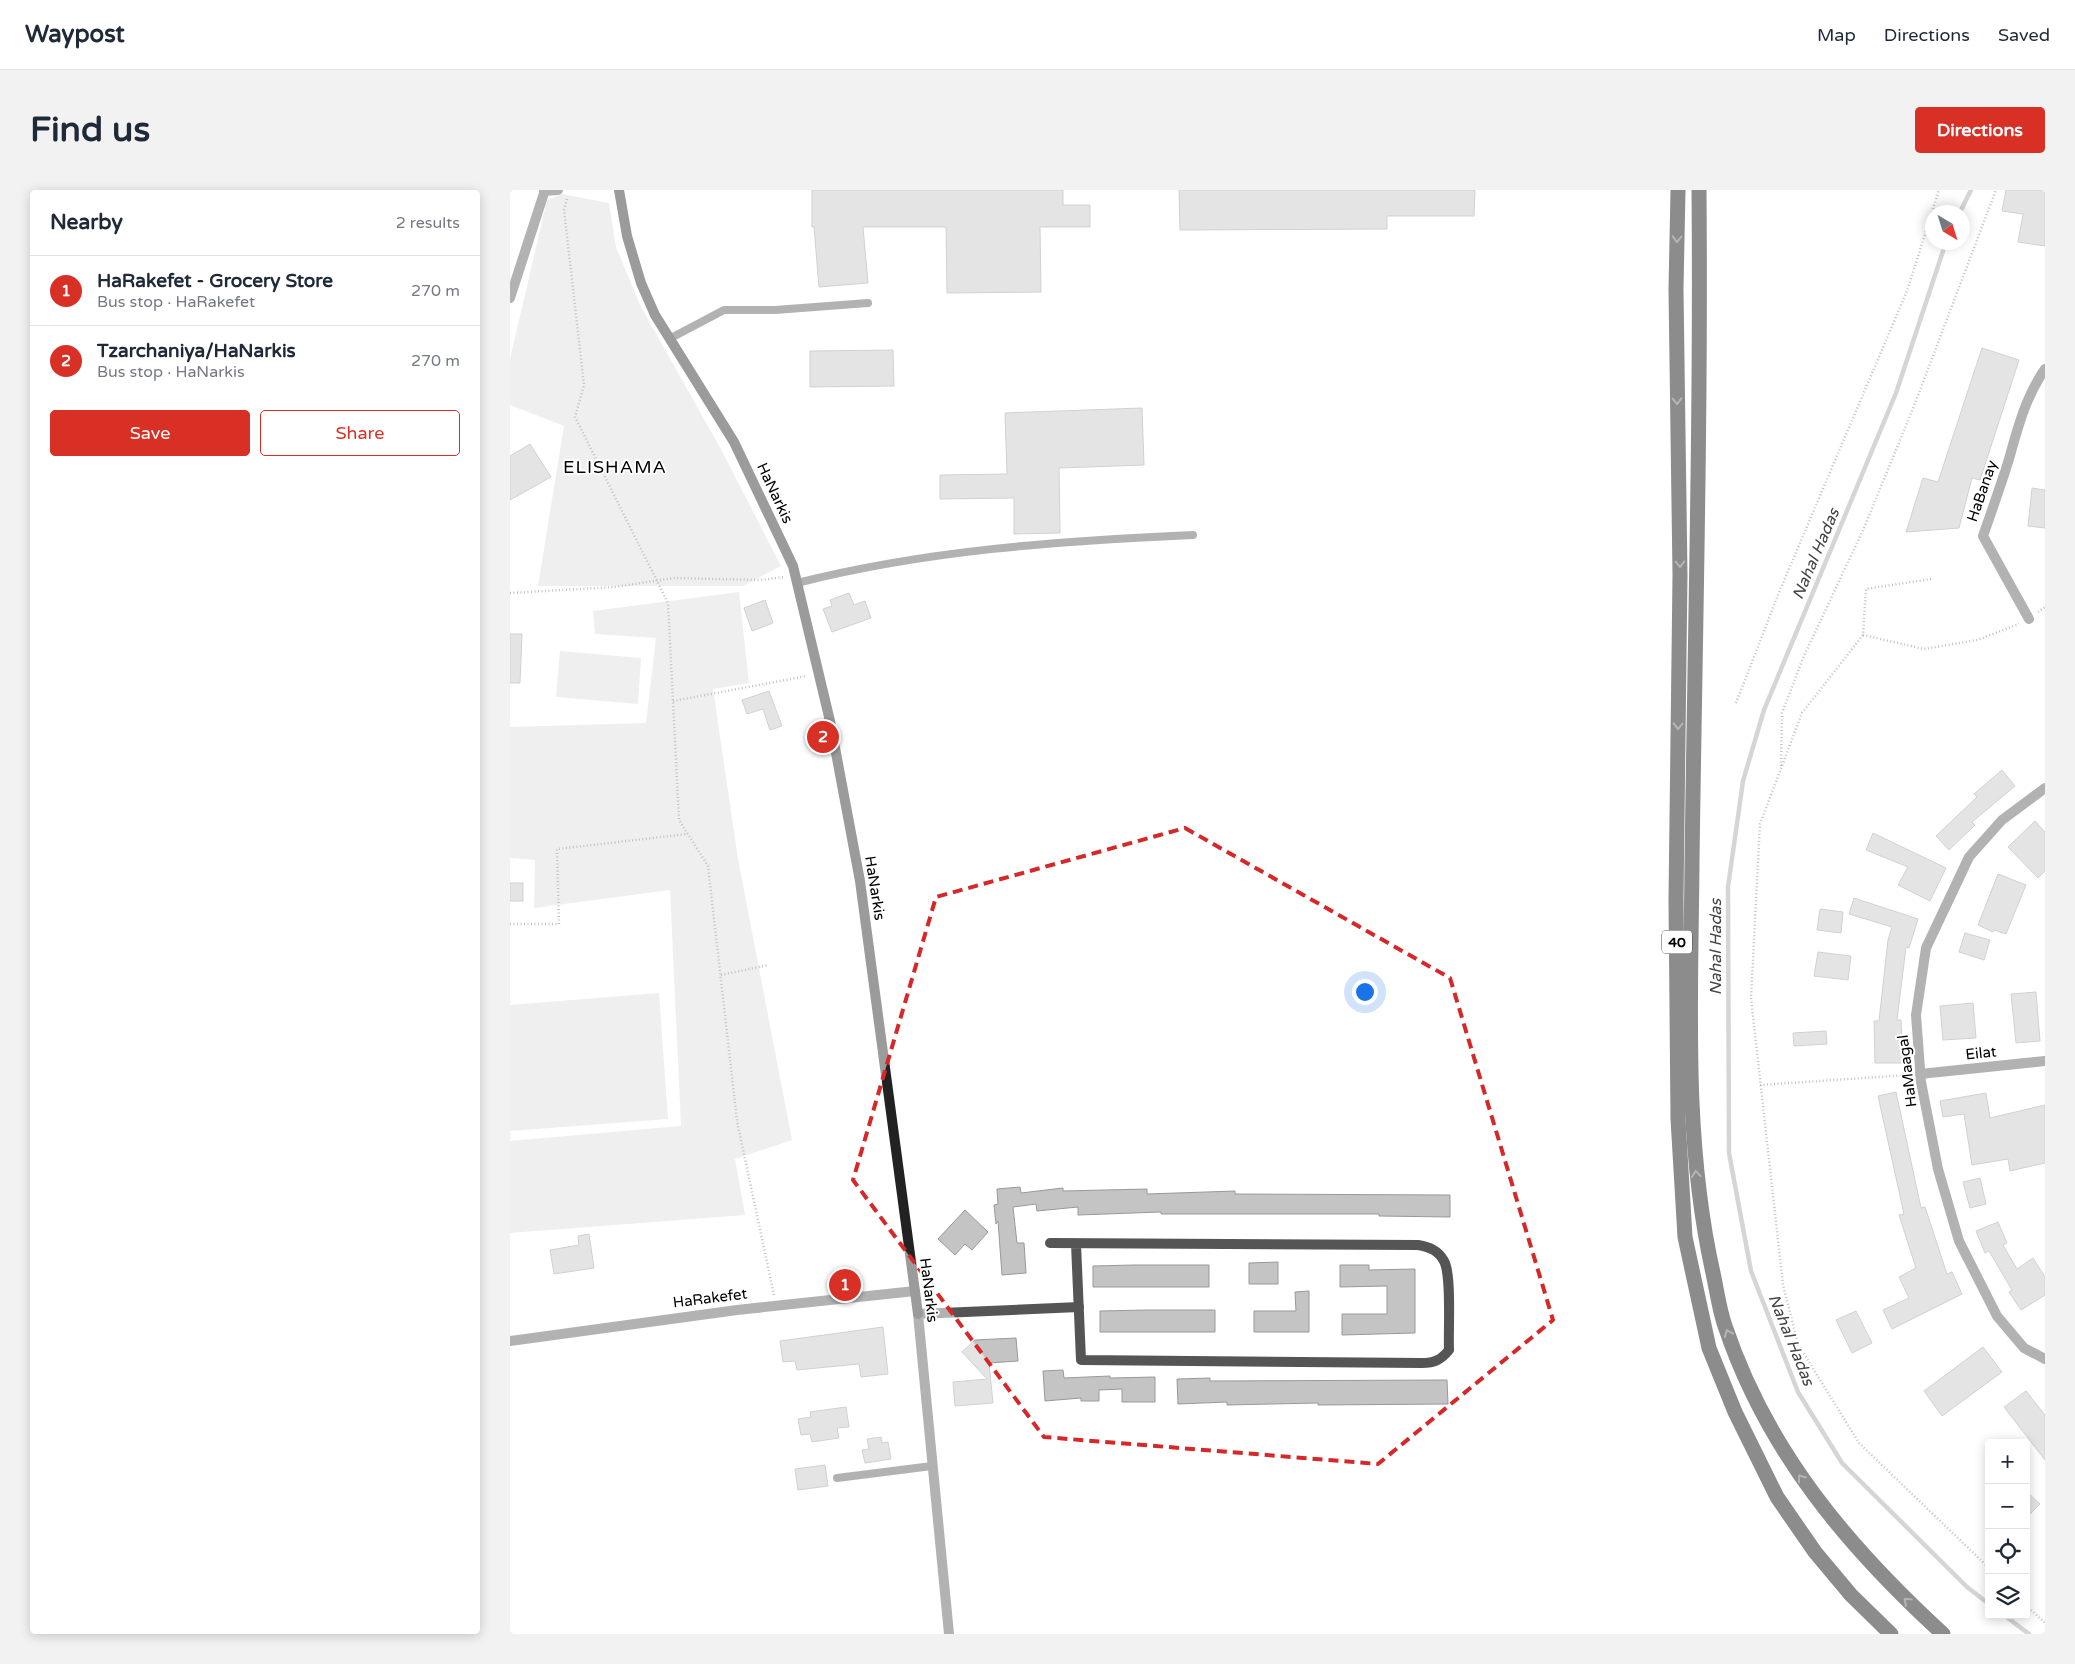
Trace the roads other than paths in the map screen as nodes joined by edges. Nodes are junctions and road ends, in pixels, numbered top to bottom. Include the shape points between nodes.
1 (558, 190) edge
2 (619, 190) edge
3 (1678, 190) edge
4 (1699, 190) edge
5 (544, 191) edge
6 (510, 298) edge
7 (868, 303) dead end
8 (669, 339) junction
9 (2045, 369) edge
10 (1193, 535) dead end
11 (796, 579) junction
12 (2029, 619) road end
13 (2045, 788) edge
14 (2045, 1061) edge
15 (1920, 1074) junction
16 (1050, 1244) dead end
17 (1076, 1244) junction
18 (914, 1291) junction
19 (1079, 1307) junction
20 (918, 1314) junction
21 (510, 1341) edge
22 (2045, 1359) edge
23 (932, 1466) junction
24 (837, 1478) dead end
25 (949, 1634) edge
26 (1891, 1634) edge
27 (1942, 1634) edge

1 - 5 street
2 - 8 street, HaNarkis via 627,236 641,283 654,315
3 -> 26 highway, 40 via 1676,290 1680,575 1676,910 1678,1119 1685,1237 1709,1348 1735,1412 1777,1497 1815,1552
27 -> 4 highway, 40 via 1866,1560 1789,1462 1757,1404 1724,1324 1705,1238 1696,1177 1690,1054 1701,358
5 - 6 street
7 - 8 lane via 724,310
8 - 11 street, HaNarkis via 734,442 793,566
9 - 12 street, HaBanay via 2025,405 1983,536
10 - 11 lane via 1059,541 978,549
11 - 18 street, HaNarkis via 830,721 860,881
13 - 15 street, HaMaagal via 2002,820 1969,857 1926,948 1916,1015
14 - 15 street, Eilat
15 - 22 street, HaMaagal via 1938,1169 1958,1241 1997,1316 2024,1348
16 - 17 street
17 - 19 street
17 - 19 street via 1430,1247 1438,1252 1447,1269 1449,1350 1433,1363 1081,1360
18 - 20 street, HaNarkis
18 - 21 street, HaRakefet
19 - 20 street
20 - 23 street, HaNarkis
23 - 24 lane
23 - 25 street, HaNarkis

